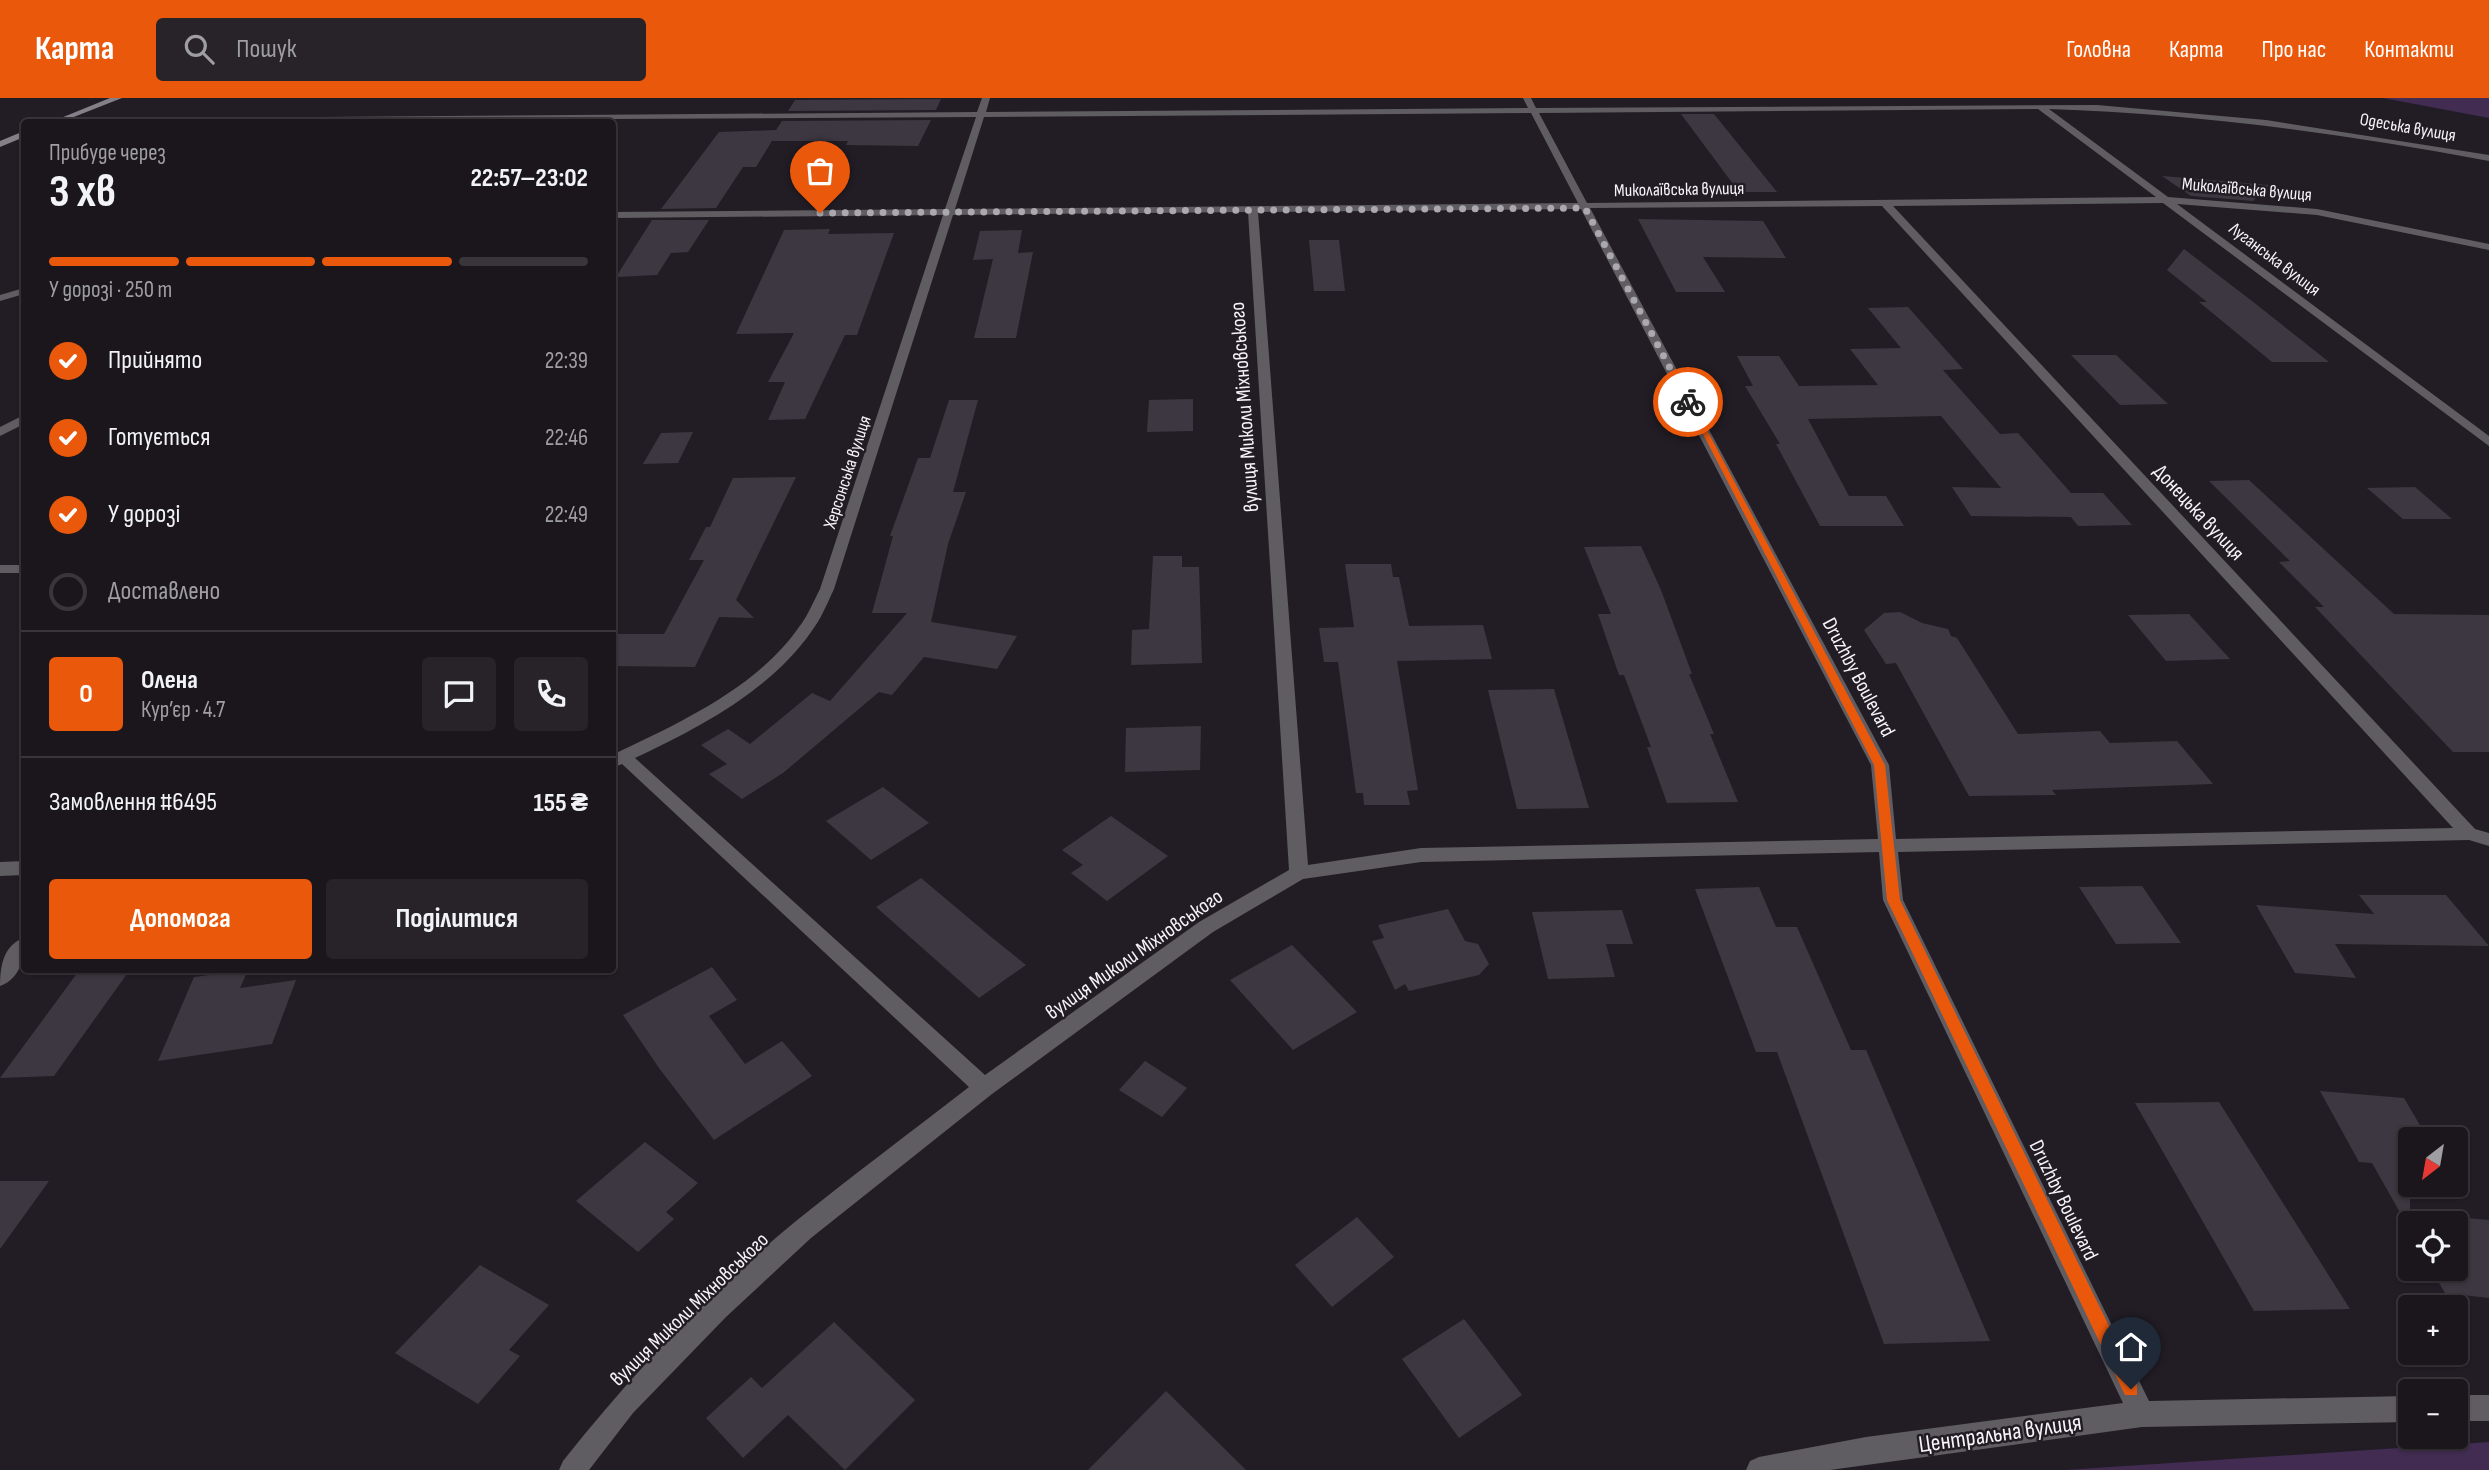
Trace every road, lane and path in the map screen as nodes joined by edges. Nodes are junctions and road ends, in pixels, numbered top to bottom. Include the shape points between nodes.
1 (118, 98) edge
2 (986, 98) edge
3 (1531, 105) edge
4 (2040, 106) junction
5 (980, 115) junction
6 (63, 119) edge
7 (451, 119) edge
8 (21, 135) edge
9 (0, 144) edge
10 (2489, 158) edge
11 (2166, 200) junction
12 (1885, 203) junction
13 (1585, 208) junction
14 (1253, 209) junction
15 (950, 211) junction
16 (616, 215) edge
17 (2489, 247) edge
18 (21, 292) edge
19 (0, 298) edge
20 (21, 421) edge
21 (0, 432) edge
22 (2489, 442) edge
23 (0, 569) edge
24 (21, 569) edge
25 (618, 759) edge
26 (2469, 834) junction
27 (2489, 840) edge
28 (1888, 846) junction
29 (21, 868) edge
30 (0, 869) edge
31 (1299, 873) junction
32 (21, 950) edge
33 (0, 978) edge
34 (984, 1088) junction
35 (2468, 1408) edge
36 (2489, 1408) edge
37 (2398, 1409) edge
38 (2143, 1414) junction
39 (572, 1470) edge
40 (1759, 1470) edge

1 - 6 main road
2 - 5 street, Херсонська вулиця
3 - 4 street, Одеська вулиця
3 - 5 street, Одеська вулиця
3 - 13 street, Druzhby Boulevard
4 - 10 street, Одеська вулиця via 2253,119
4 - 11 street, Луганська вулиця
5 - 7 street, Одеська вулиця
5 - 15 street, Херсонська вулиця
8 - 9 main road
11 - 12 street, Миколаївська вулиця
11 - 17 street, Миколаївська вулиця via 2317,212
11 - 22 street, Луганська вулиця
12 - 13 street, Миколаївська вулиця
12 - 26 street, Донецька вулиця
13 - 14 street, Миколаївська вулиця
13 - 28 street, Druzhby Boulevard via 1880,765
14 - 15 street, Миколаївська вулиця
14 - 31 street, вулиця Миколи Міхновського
15 - 16 street, Миколаївська вулиця
15 - 25 street, Херсонська вулиця via 827,589 805,630 766,672 705,712
18 - 19 street
20 - 21 street
23 - 24 street
25 - 34 street
26 - 27 street
26 - 28 street
28 - 31 street via 1421,855
28 - 38 street, Druzhby Boulevard via 1893,900
29 - 30 street
31 - 34 street, вулиця Миколи Міхновського via 1206,927
32 - 33 street
34 - 39 street, вулиця Миколи Міхновського via 803,1230 717,1309 624,1404
35 - 36 street
37 - 38 street, Центральна вулиця
38 - 40 street, Центральна вулиця via 1866,1450

